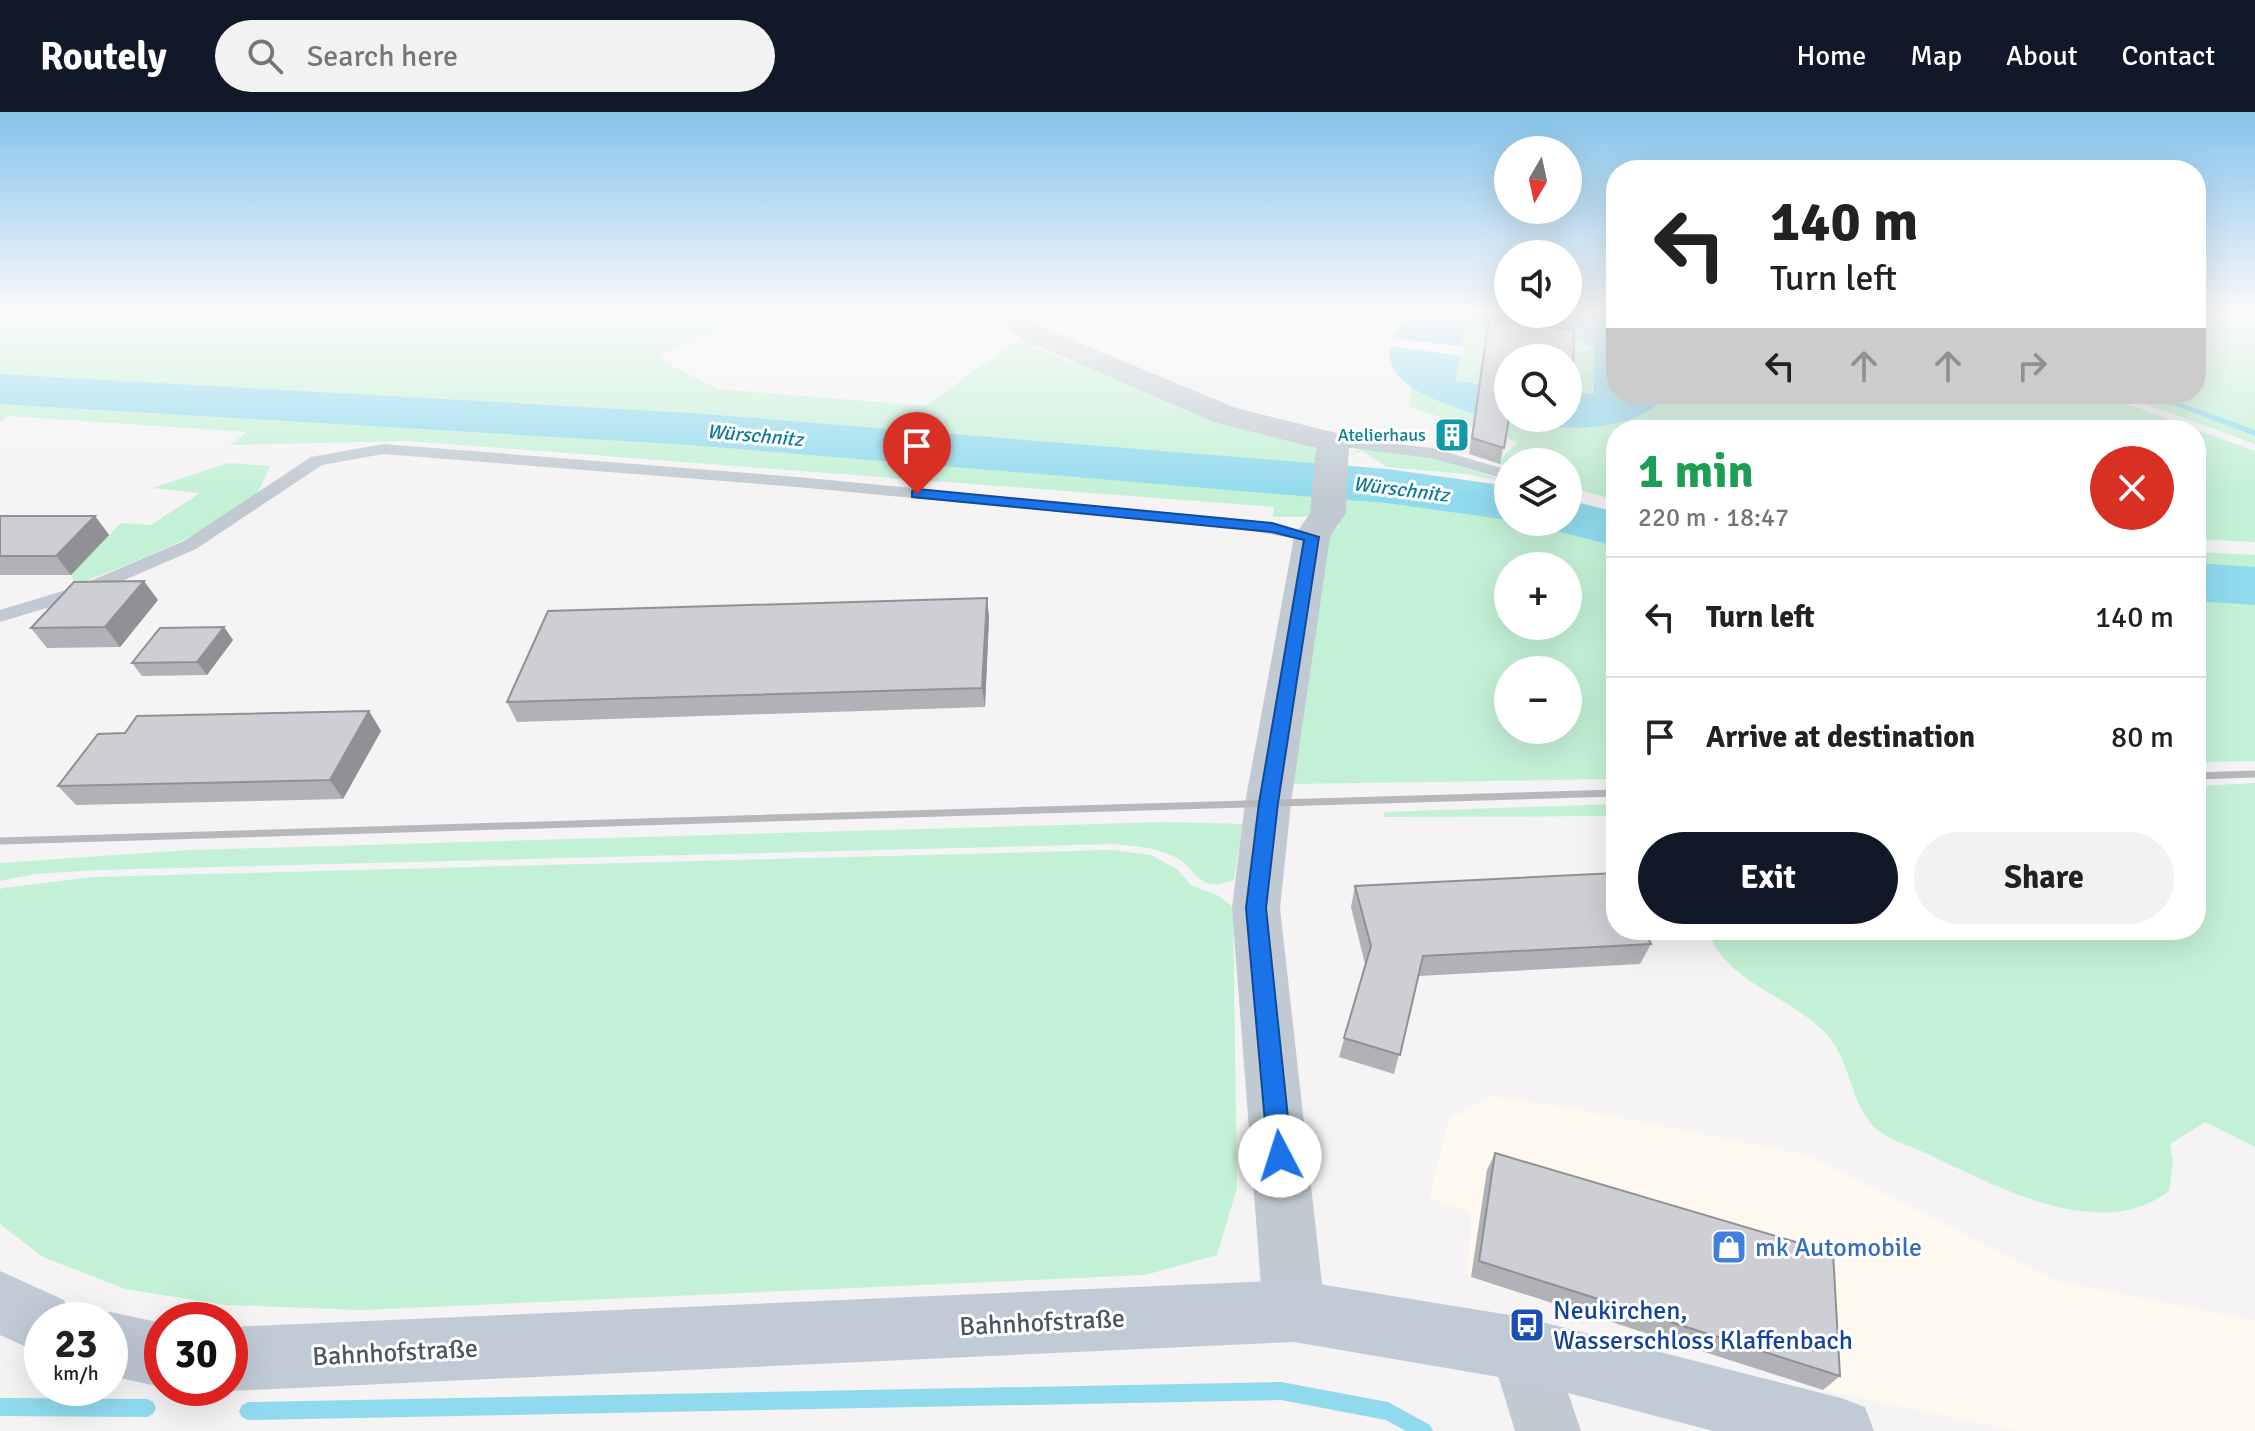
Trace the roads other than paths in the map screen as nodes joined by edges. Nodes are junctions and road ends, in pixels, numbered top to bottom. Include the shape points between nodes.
1 (1125, 373) edge
2 (1332, 449) junction
3 (1494, 471) edge
4 (1320, 525) junction
5 (0, 616) edge
6 (0, 1302) edge
7 (1294, 1311) junction
8 (24, 1313) edge
9 (1522, 1349) junction
10 (248, 1358) edge
11 (1548, 1431) edge
12 (1841, 1431) edge

1 - 2 street via 1225,415
2 - 3 lane via 1432,453
2 - 4 street
4 - 5 lane via 1248,525 383,449 317,461 190,545 83,591
4 - 7 street via 1268,803 1256,908
6 - 8 main road
7 - 9 main road, Bahnhofstraße
7 - 10 main road, Bahnhofstraße
9 - 11 street
9 - 12 main road, Bahnhofstraße

